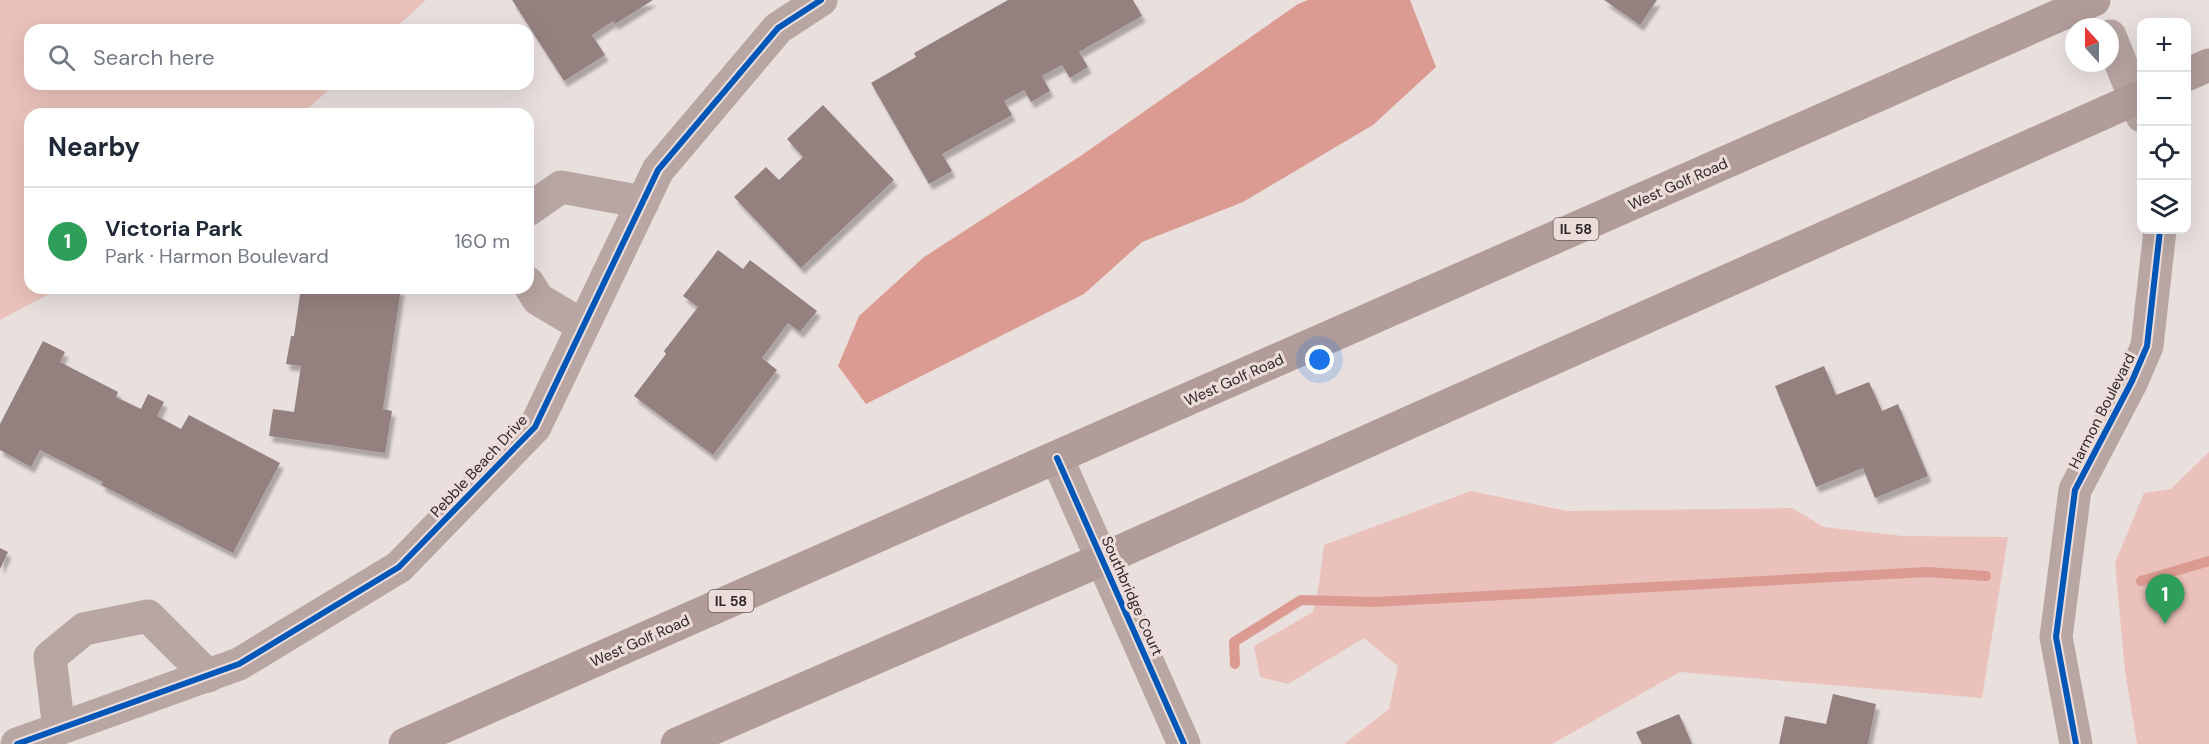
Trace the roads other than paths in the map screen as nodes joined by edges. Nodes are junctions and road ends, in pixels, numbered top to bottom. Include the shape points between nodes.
1 (821, 0) edge
2 (2095, 0) edge
3 (2102, 18) edge
4 (2119, 57) edge
5 (2209, 65) edge
6 (2191, 73) edge
7 (2137, 98) edge
8 (2137, 104) edge
9 (643, 202) junction
10 (534, 206) edge
11 (2160, 234) edge
12 (534, 292) edge
13 (583, 326) junction
14 (1057, 458) junction
15 (1103, 559) junction
16 (208, 676) junction
17 (59, 729) junction
18 (17, 744) edge
19 (405, 744) edge
20 (677, 744) edge
21 (1184, 744) edge
22 (2076, 744) edge

1 - 9 street, Pebble Beach Drive via 778,28 658,170
2 - 3 street
2 - 14 main road, West Golf Road / IL 58
4 - 7 street
5 - 6 main road
8 - 15 main road
9 - 10 street via 561,187
9 - 13 street, Pebble Beach Drive
11 - 22 street, Harmon Boulevard via 2147,346 2075,490 2056,637
12 - 13 street
13 - 16 street, Pebble Beach Drive via 535,427 399,567 238,664
14 - 15 street, Southbridge Court
14 - 19 main road, West Golf Road / IL 58
15 - 20 main road
15 - 21 street, Southbridge Court
16 - 17 street, Pebble Beach Drive
16 - 17 street via 148,616 84,629 51,657
17 - 18 street, Pebble Beach Drive

